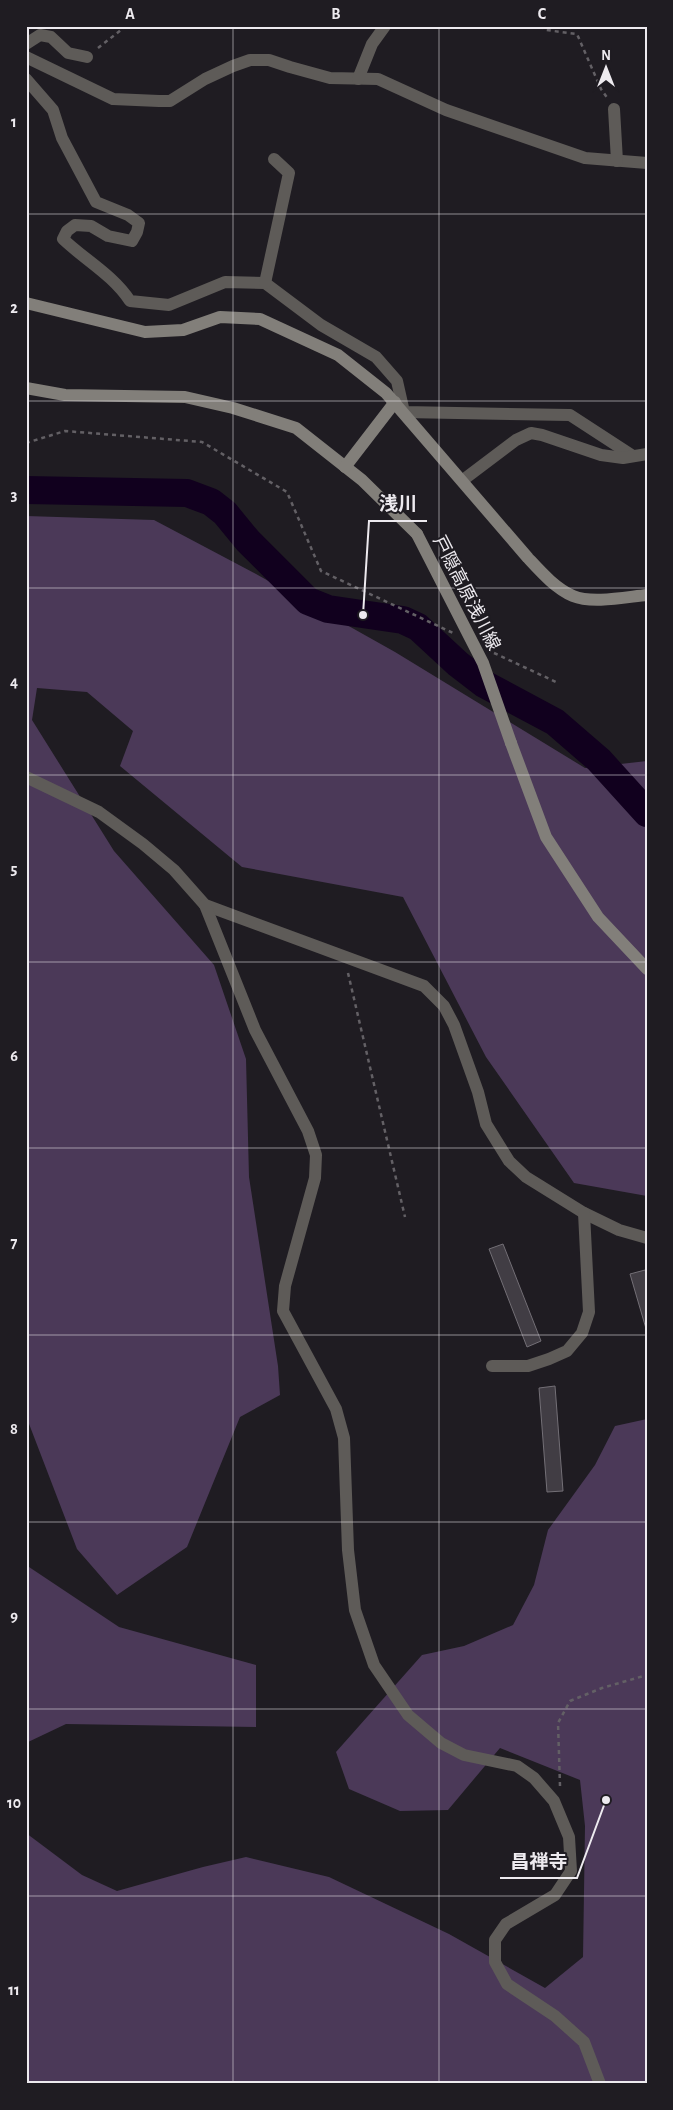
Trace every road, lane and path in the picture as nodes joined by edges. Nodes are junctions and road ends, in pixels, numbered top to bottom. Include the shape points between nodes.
1 (126, 26) edge
2 (385, 26) edge
3 (540, 26) edge
4 (26, 44) edge
5 (26, 57) edge
6 (87, 57) joint
7 (26, 79) edge
8 (358, 79) junction
9 (614, 109) joint
10 (274, 159) dead end
11 (617, 161) junction
12 (647, 163) edge
13 (265, 283) junction
14 (26, 303) edge
15 (26, 388) edge
16 (399, 407) junction
17 (26, 443) edge
18 (647, 454) edge
19 (633, 456) junction
20 (345, 467) junction
21 (463, 480) junction
22 (647, 595) edge
23 (460, 637) dead end
24 (486, 649) dead end
25 (556, 682) dead end
26 (26, 777) edge
27 (205, 906) junction
28 (344, 957) junction
29 (647, 969) edge
30 (584, 1213) junction
31 (405, 1217) dead end
32 (647, 1238) edge
33 (492, 1366) dead end
34 (647, 1675) edge
35 (554, 1801) junction
36 (600, 2084) edge

1 - 6 path
2 - 8 street via 372,44
3 - 9 path via 546,30 578,34 601,89
4 - 6 street via 40,35 51,36 68,53
5 - 8 street via 113,99 170,101 205,79 250,60 269,60 330,78
7 - 13 street via 53,110 62,138 96,202 128,215 138,223 132,241 108,236 92,226 75,225 63,239 108,275 130,301 169,305 225,282
8 - 11 street via 378,79 446,110 584,158
9 - 11 street
10 - 13 street via 289,173
11 - 12 street
13 - 16 street via 320,325 376,357 397,381
14 - 16 main road via 145,332 182,330 220,317 260,319 338,355
15 - 20 main road, 戸隠高原浅川線 via 65,395 185,397 233,408 296,428
16 - 19 street via 570,415
16 - 20 main road
16 - 21 main road
17 - 23 path via 65,431 202,442 287,492 321,571
18 - 19 street
19 - 21 street via 601,455 531,433 516,440
20 - 29 main road, 戸隠高原浅川線, bridge via 417,534 483,663 546,837 598,917
21 - 22 main road via 551,582 574,596 598,599
24 - 25 path
26 - 27 street via 99,812 174,870
27 - 28 street
27 - 35 street via 255,1030 308,1131 316,1155 315,1178 285,1286 282,1310 336,1409 344,1438 348,1550 355,1610 374,1665 408,1714 441,1743 464,1755 517,1766 534,1778
28 - 30 street via 424,986 444,1006 475,1084 486,1124 509,1161 526,1177
28 - 31 path
30 - 32 street via 619,1230
30 - 33 street via 589,1312 582,1333 567,1351 549,1359 528,1366
34 - 35 path via 570,1701 558,1723 560,1788
35 - 36 street via 569,1837 571,1870 555,1895 506,1924 495,1940 495,1962 507,1984 555,2016 584,2042

